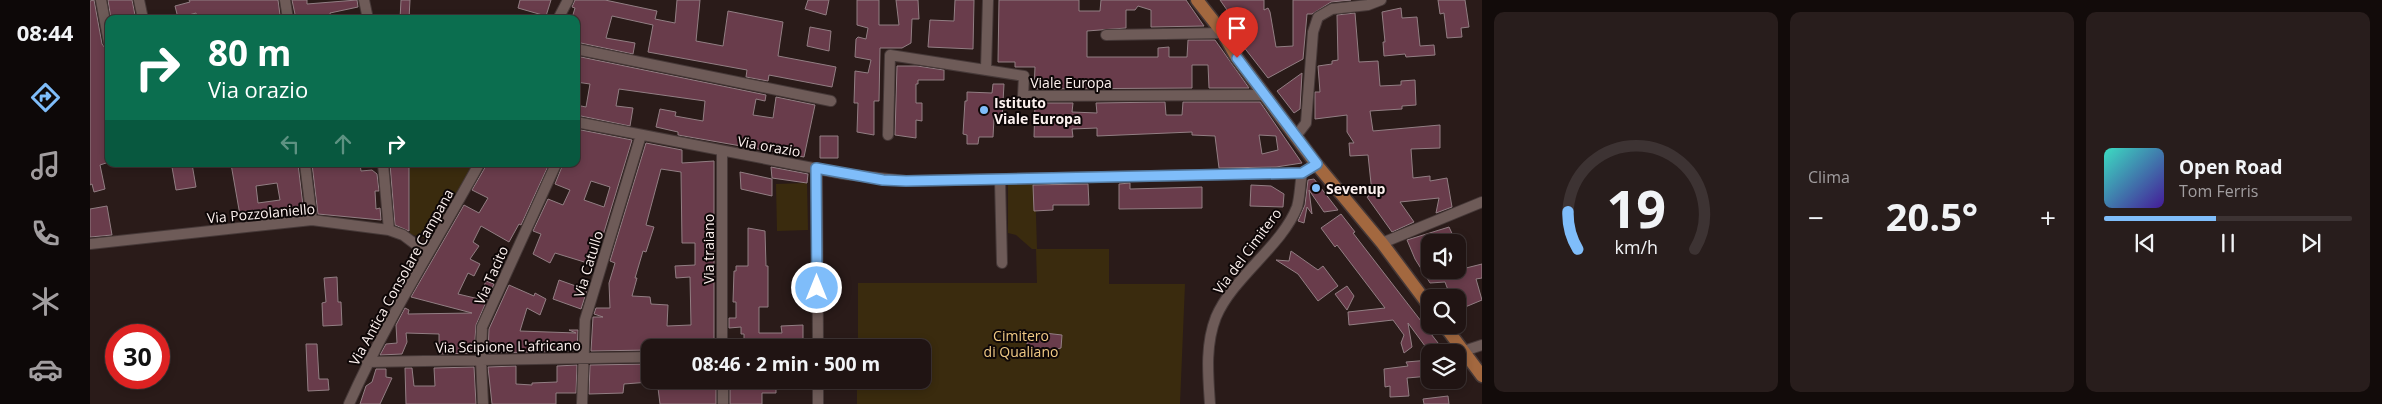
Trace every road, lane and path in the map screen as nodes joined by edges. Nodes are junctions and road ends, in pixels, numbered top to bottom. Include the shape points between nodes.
1 (101, 0) edge
2 (139, 0) edge
3 (285, 0) edge
4 (364, 0) edge
5 (568, 0) edge
6 (988, 0) edge
7 (1197, 0) edge
8 (1382, 0) edge
9 (142, 15) edge
10 (287, 15) edge
11 (367, 15) edge
12 (560, 15) edge
13 (105, 22) edge
14 (1222, 34) junction
15 (1106, 35) dead end
16 (580, 49) edge
17 (986, 70) junction
18 (1264, 95) junction
19 (831, 101) dead end
20 (580, 123) edge
21 (641, 135) junction
22 (888, 135) dead end
23 (1296, 136) junction
24 (722, 151) junction
25 (1317, 164) junction
26 (305, 167) edge
27 (382, 167) edge
28 (477, 167) edge
29 (555, 167) edge
30 (816, 168) junction
31 (1302, 173) junction
32 (1000, 180) junction
33 (1482, 202) edge
34 (312, 220) junction
35 (389, 230) junction
36 (1382, 243) junction
37 (90, 244) edge
38 (427, 253) junction
39 (1002, 262) dead end
40 (1421, 295) edge
41 (1451, 334) edge
42 (722, 339) edge
43 (818, 339) edge
44 (1459, 344) edge
45 (1482, 344) edge
46 (1466, 350) edge
47 (1466, 354) edge
48 (641, 356) edge
49 (584, 358) junction
50 (481, 360) junction
51 (367, 362) junction
52 (1482, 376) edge
53 (723, 389) edge
54 (818, 389) edge
55 (349, 404) edge
56 (483, 404) edge
57 (582, 404) edge
58 (723, 404) edge
59 (818, 404) edge
60 (1210, 404) edge

1 - 13 street
2 - 9 street
3 - 10 street
4 - 11 street
5 - 12 street
6 - 17 street
7 - 14 main road
8 - 23 street via 1368,5 1332,8 1318,17 1313,32 1306,123
14 - 15 street
14 - 18 main road
16 - 19 street
17 - 18 street, Viale Europa via 1024,76 1023,96
17 - 22 street, Viale Europa via 890,55
18 - 23 main road
20 - 21 street, Via orazio
21 - 24 street, Via orazio
21 - 49 street, Via Catullo via 585,320
23 - 25 main road
24 - 30 street, Via orazio
24 - 42 street, Via traiano
25 - 31 street, Via orazio
25 - 36 main road
26 - 34 street
27 - 35 street
28 - 38 street, Via Antica Consolare Campana
29 - 50 street, Via Tacito via 482,327
30 - 32 street, Via orazio via 898,180
30 - 43 street
31 - 32 street, Via orazio
31 - 60 street, Via del Cimitero via 1297,207 1216,317 1208,362
32 - 39 street
33 - 36 street
34 - 35 street, Via Pozzolaniello
34 - 37 street, Via Pozzolaniello
35 - 38 street, Via Pozzolaniello
36 - 40 main road
38 - 51 street, Via Antica Consolare Campana
41 - 44 main road
45 - 46 street
47 - 52 main road
48 - 49 street, Via Scipione L'africano
49 - 50 street, Via Scipione L'africano
49 - 57 street, Via Catullo
50 - 51 street, Via Scipione L'africano
50 - 56 street, Via Tacito
51 - 55 street, Via Antica Consolare Campana
53 - 58 street
54 - 59 street

